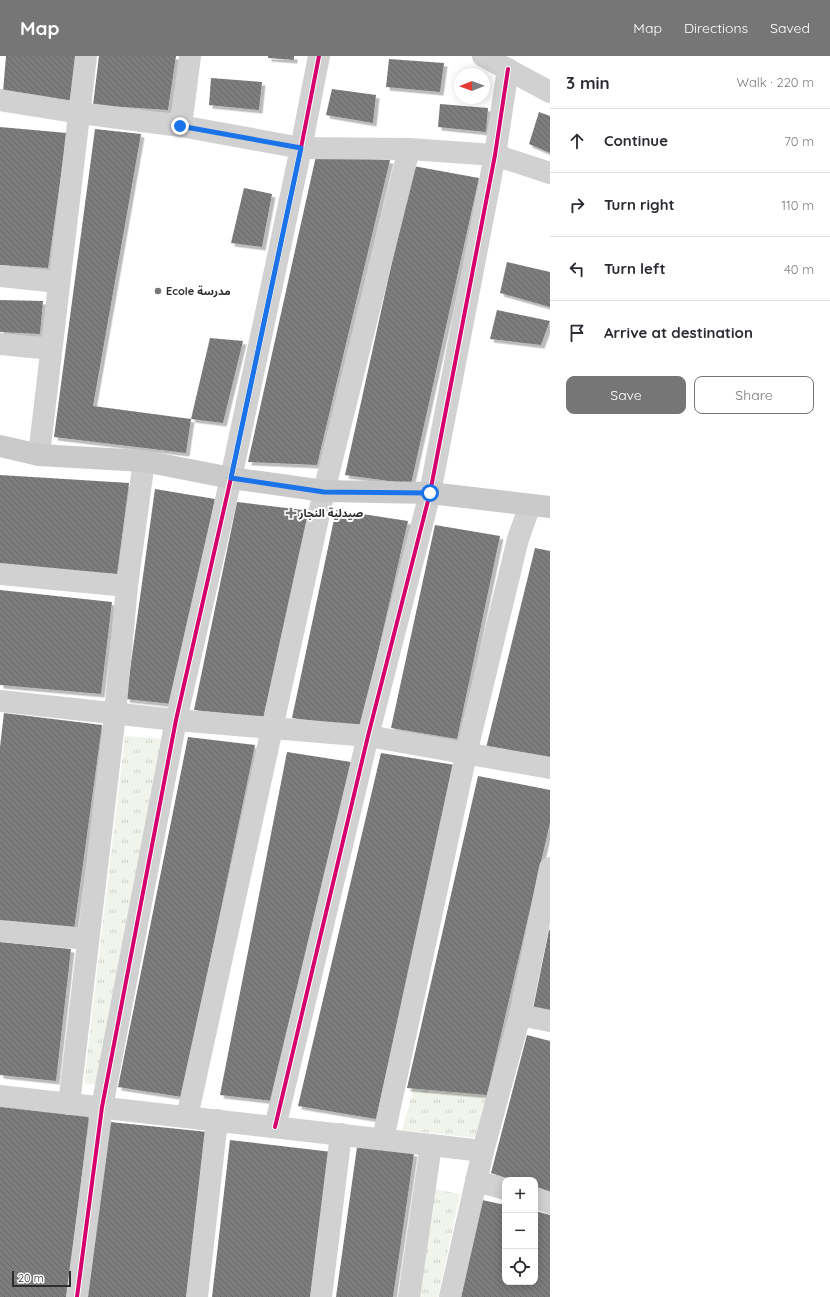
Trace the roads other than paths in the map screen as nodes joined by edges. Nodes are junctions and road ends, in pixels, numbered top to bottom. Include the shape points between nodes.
1 (86, 56) edge
2 (190, 56) edge
3 (318, 56) edge
4 (483, 56) edge
5 (508, 69) junction
6 (550, 92) edge
7 (0, 100) edge
8 (80, 113) junction
9 (180, 126) junction
10 (301, 148) junction
11 (409, 149) junction
12 (495, 155) junction
13 (550, 173) edge
14 (0, 276) edge
15 (58, 282) junction
16 (0, 344) edge
17 (51, 349) junction
18 (0, 446) edge
19 (39, 455) junction
20 (144, 461) junction
21 (231, 478) junction
22 (324, 492) junction
23 (430, 493) junction
24 (540, 506) edge
25 (0, 574) edge
26 (127, 586) junction
27 (0, 701) edge
28 (115, 714) junction
29 (176, 720) junction
30 (272, 728) junction
31 (368, 736) junction
32 (466, 754) junction
33 (550, 768) edge
34 (550, 868) edge
35 (0, 931) edge
36 (88, 939) junction
37 (520, 1016) junction
38 (550, 1021) edge
39 (0, 1096) edge
40 (69, 1104) junction
41 (102, 1107) junction
42 (187, 1117) junction
43 (217, 1120) junction
44 (275, 1127) junction
45 (341, 1134) junction
46 (383, 1139) junction
47 (431, 1145) junction
48 (483, 1151) junction
49 (476, 1181) junction
50 (502, 1188) edge
51 (538, 1199) edge
52 (550, 1203) edge
53 (77, 1297) edge
54 (197, 1297) edge
55 (322, 1297) edge
56 (409, 1297) edge
57 (450, 1297) edge

1 - 8 street
2 - 9 street
3 - 10 street
4 - 5 street
5 - 6 street
5 - 12 street
7 - 8 street
8 - 9 street
8 - 15 street
9 - 10 street
10 - 11 street
10 - 21 street
11 - 12 street
11 - 22 street
12 - 13 street
12 - 23 street
14 - 15 street
15 - 17 street
16 - 17 street
17 - 19 street
18 - 19 main road
19 - 20 main road
20 - 21 main road
20 - 26 street
21 - 22 main road
21 - 29 street
22 - 23 main road
22 - 30 street
23 - 24 main road
23 - 31 street
24 - 32 street via 518,539
25 - 26 street
26 - 28 street
27 - 28 street
28 - 29 street
28 - 36 street
29 - 30 street
29 - 41 street
30 - 31 street
30 - 42 street
31 - 32 street
31 - 44 street
32 - 33 street
32 - 46 street
34 - 37 street
35 - 36 street
36 - 40 street
37 - 38 street
37 - 48 street
39 - 40 street
40 - 41 street
41 - 42 street
41 - 53 street
42 - 43 street
43 - 44 street
43 - 54 street
44 - 45 street
45 - 46 street
45 - 55 street
46 - 47 street
47 - 48 street
47 - 56 street
48 - 49 street
49 - 50 street
49 - 57 street
51 - 52 street

